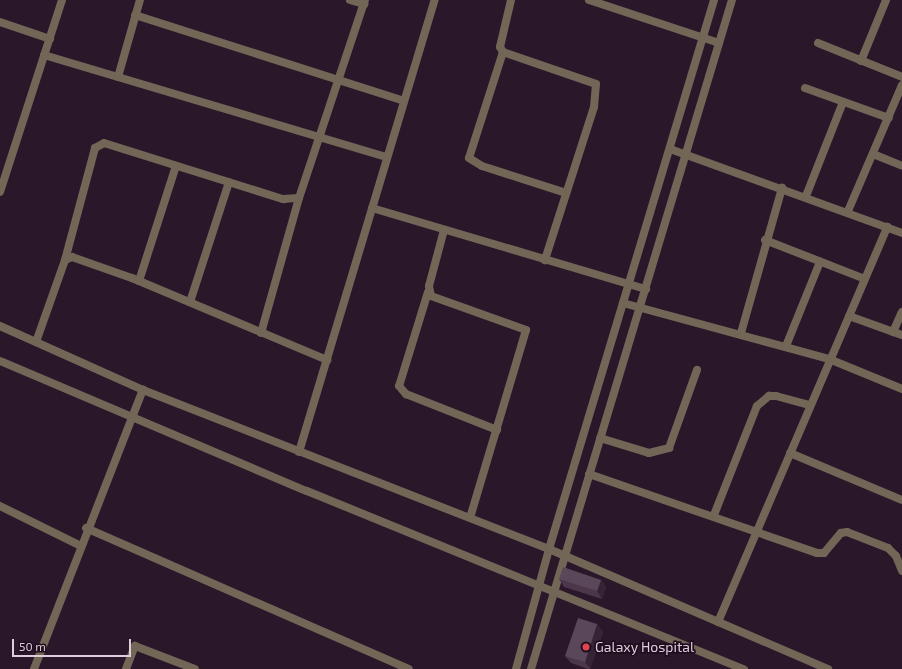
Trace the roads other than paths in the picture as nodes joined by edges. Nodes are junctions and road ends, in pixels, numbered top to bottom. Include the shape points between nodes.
1 (62, 0) edge
2 (140, 0) edge
3 (350, 0) edge
4 (435, 0) edge
5 (511, 0) edge
6 (589, 0) edge
7 (714, 0) edge
8 (732, 0) edge
9 (886, 0) edge
10 (365, 2) edge
11 (135, 15) junction
12 (0, 22) edge
13 (703, 37) junction
14 (50, 39) junction
15 (719, 43) junction
16 (818, 43) dead end
17 (503, 52) junction
18 (44, 55) junction
19 (861, 61) junction
20 (118, 77) junction
21 (902, 77) edge
22 (337, 81) junction
23 (902, 85) edge
24 (805, 88) dead end
25 (404, 101) junction
26 (843, 102) junction
27 (889, 118) junction
28 (321, 136) junction
29 (670, 148) junction
30 (687, 154) junction
31 (873, 154) junction
32 (387, 157) junction
33 (176, 166) junction
34 (902, 166) edge
35 (229, 182) junction
36 (782, 188) junction
37 (0, 192) edge
38 (566, 193) junction
39 (806, 196) junction
40 (299, 198) junction
41 (372, 208) junction
42 (848, 211) junction
43 (887, 227) junction
44 (444, 230) junction
45 (902, 233) edge
46 (765, 240) junction
47 (65, 260) junction
48 (545, 260) junction
49 (820, 262) junction
50 (865, 280) junction
51 (139, 281) junction
52 (629, 285) junction
53 (646, 289) junction
54 (428, 292) junction
55 (190, 302) junction
56 (623, 303) junction
57 (641, 308) junction
58 (902, 312) edge
59 (848, 316) junction
60 (0, 326) edge
61 (261, 332) junction
62 (893, 332) junction
63 (741, 333) junction
64 (902, 335) edge
65 (36, 342) junction
66 (786, 346) junction
67 (829, 359) junction
68 (327, 360) junction
69 (0, 361) edge
70 (697, 370) dead end
71 (902, 389) edge
72 (143, 390) junction
73 (810, 405) junction
74 (131, 418) junction
75 (497, 430) junction
76 (600, 438) junction
77 (299, 452) junction
78 (790, 453) junction
79 (589, 474) junction
80 (902, 500) edge
81 (0, 506) edge
82 (714, 515) junction
83 (470, 518) junction
84 (86, 528) junction
85 (756, 530) junction
86 (81, 546) junction
87 (549, 549) junction
88 (564, 557) junction
89 (902, 571) edge
90 (539, 584) junction
91 (554, 591) junction
92 (718, 622) junction
93 (34, 669) edge
94 (126, 669) edge
95 (195, 669) edge
96 (409, 669) edge
97 (516, 669) edge
98 (531, 669) edge
99 (744, 669) edge
100 (828, 669) edge

1 - 14 street
2 - 11 street
3 - 10 street
4 - 25 street
5 - 17 street via 500,47
6 - 13 street
7 - 13 street
8 - 15 street
9 - 19 street
10 - 22 street
11 - 20 street
11 - 22 street
12 - 14 street
13 - 15 street
13 - 29 street
14 - 18 street
15 - 30 street
16 - 19 street
17 - 38 street via 596,84 594,107
17 - 38 street via 469,158 477,164
18 - 20 street
18 - 37 street
19 - 21 street
20 - 28 street
22 - 25 street
22 - 28 street
23 - 27 street
24 - 26 street
25 - 32 street
26 - 27 street
26 - 39 street
27 - 31 street
28 - 32 street
28 - 40 street
29 - 30 street
29 - 52 street
30 - 36 street
30 - 53 street
31 - 34 street
31 - 42 street
32 - 41 street
33 - 35 street
33 - 47 street via 112,145 94,148
33 - 51 street
35 - 40 street via 283,199
35 - 55 street
36 - 39 street
36 - 46 street
38 - 48 street
39 - 42 street
40 - 61 street
41 - 44 street
41 - 68 street
42 - 43 street
43 - 45 street
43 - 50 street
44 - 48 street
44 - 54 street
46 - 49 street
46 - 63 street
47 - 51 street via 82,260
47 - 65 street
48 - 52 street
49 - 50 street
49 - 66 street
50 - 59 street
51 - 55 street
52 - 53 street
52 - 56 street
53 - 57 street
54 - 75 street via 399,381 402,391
54 - 75 street via 526,330
55 - 61 street
56 - 57 street
56 - 87 street
57 - 63 street
57 - 76 street
58 - 62 street
59 - 62 street
59 - 67 street
60 - 65 street
61 - 68 street
62 - 64 street
63 - 66 street
65 - 72 street
66 - 67 street
67 - 71 street
67 - 73 street
68 - 77 street
69 - 74 street
70 - 76 street via 669,448 649,453
72 - 74 street
72 - 77 street
73 - 78 street
73 - 82 street via 769,396 758,406
74 - 84 street
74 - 90 street
75 - 83 street
76 - 79 street
77 - 83 street
78 - 80 street
78 - 85 street
79 - 82 street
79 - 88 street
81 - 86 street
82 - 85 street
83 - 87 street
84 - 86 street
84 - 96 street
85 - 89 street via 824,553 841,533 847,532 888,548 896,556
85 - 92 street
86 - 93 street
87 - 88 street
87 - 90 street
88 - 91 street
88 - 92 street
90 - 91 street
90 - 97 street
91 - 98 street
91 - 99 street
92 - 100 street
94 - 95 street via 134,646

